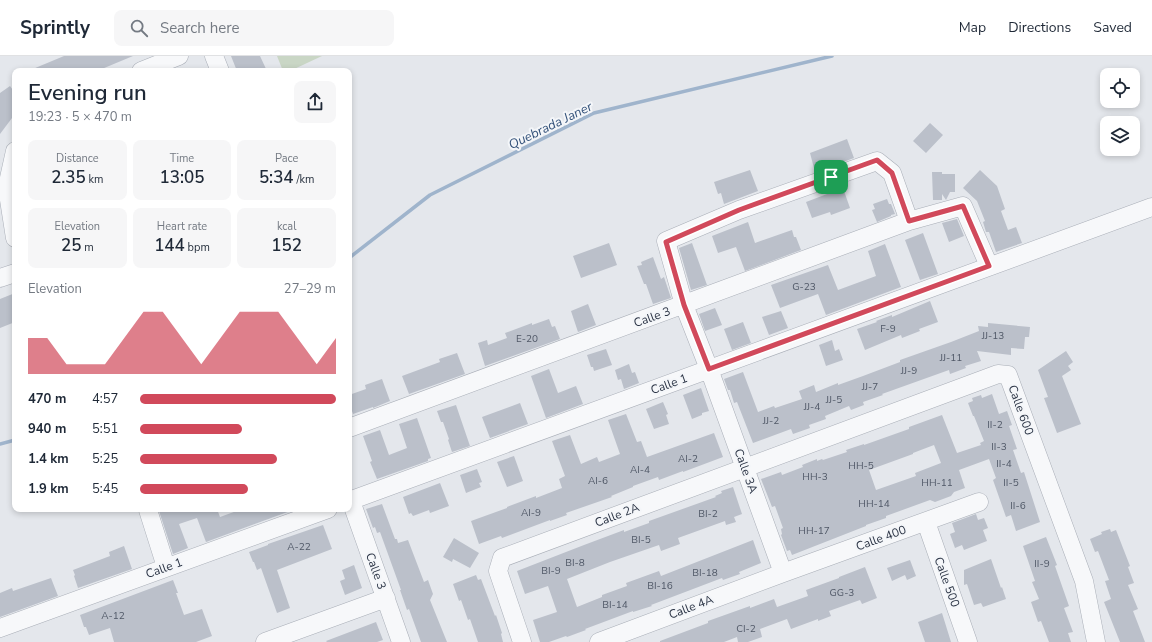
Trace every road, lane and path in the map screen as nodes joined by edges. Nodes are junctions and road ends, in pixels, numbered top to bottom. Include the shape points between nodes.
1 (179, 56) edge
2 (214, 56) edge
3 (149, 68) edge
4 (219, 68) edge
5 (12, 164) edge
6 (1152, 207) edge
7 (12, 219) edge
8 (909, 221) junction
9 (989, 266) junction
10 (12, 274) edge
11 (0, 278) edge
12 (684, 305) junction
13 (709, 369) junction
14 (352, 427) edge
15 (745, 468) junction
16 (352, 500) edge
17 (979, 502) dead end
18 (352, 506) edge
19 (149, 512) edge
20 (320, 512) edge
21 (926, 522) junction
22 (166, 567) junction
23 (783, 573) junction
24 (386, 598) junction
25 (0, 628) edge
26 (275, 640) edge
27 (402, 642) edge
28 (522, 642) edge
29 (599, 642) edge
30 (968, 642) edge
31 (1096, 642) edge

1 - 3 street
2 - 4 street
5 - 7 street via 7,187
6 - 9 street, Calle 1
8 - 9 street, Calle 3 via 963,206
8 - 12 street, Calle 3
8 - 12 street, Calle 3A via 892,173 877,160 746,208 666,242
9 - 13 street, Calle 1
10 - 11 street
12 - 13 street, Calle 3A
12 - 14 street, Calle 3
13 - 15 street, Calle 3A
13 - 16 street, Calle 1
15 - 23 street, Calle 3A
15 - 28 street, Calle 2A via 502,558 498,571
15 - 31 street, Calle 600 via 998,374 1008,375 1084,581
17 - 21 street, Calle 400
18 - 24 street, Calle 3
19 - 22 street
20 - 22 street, Calle 1
21 - 23 street, Calle 400
21 - 30 street, Calle 500
22 - 25 street, Calle 1
23 - 29 street, Calle 4A
24 - 26 street
24 - 27 street, Calle 3

